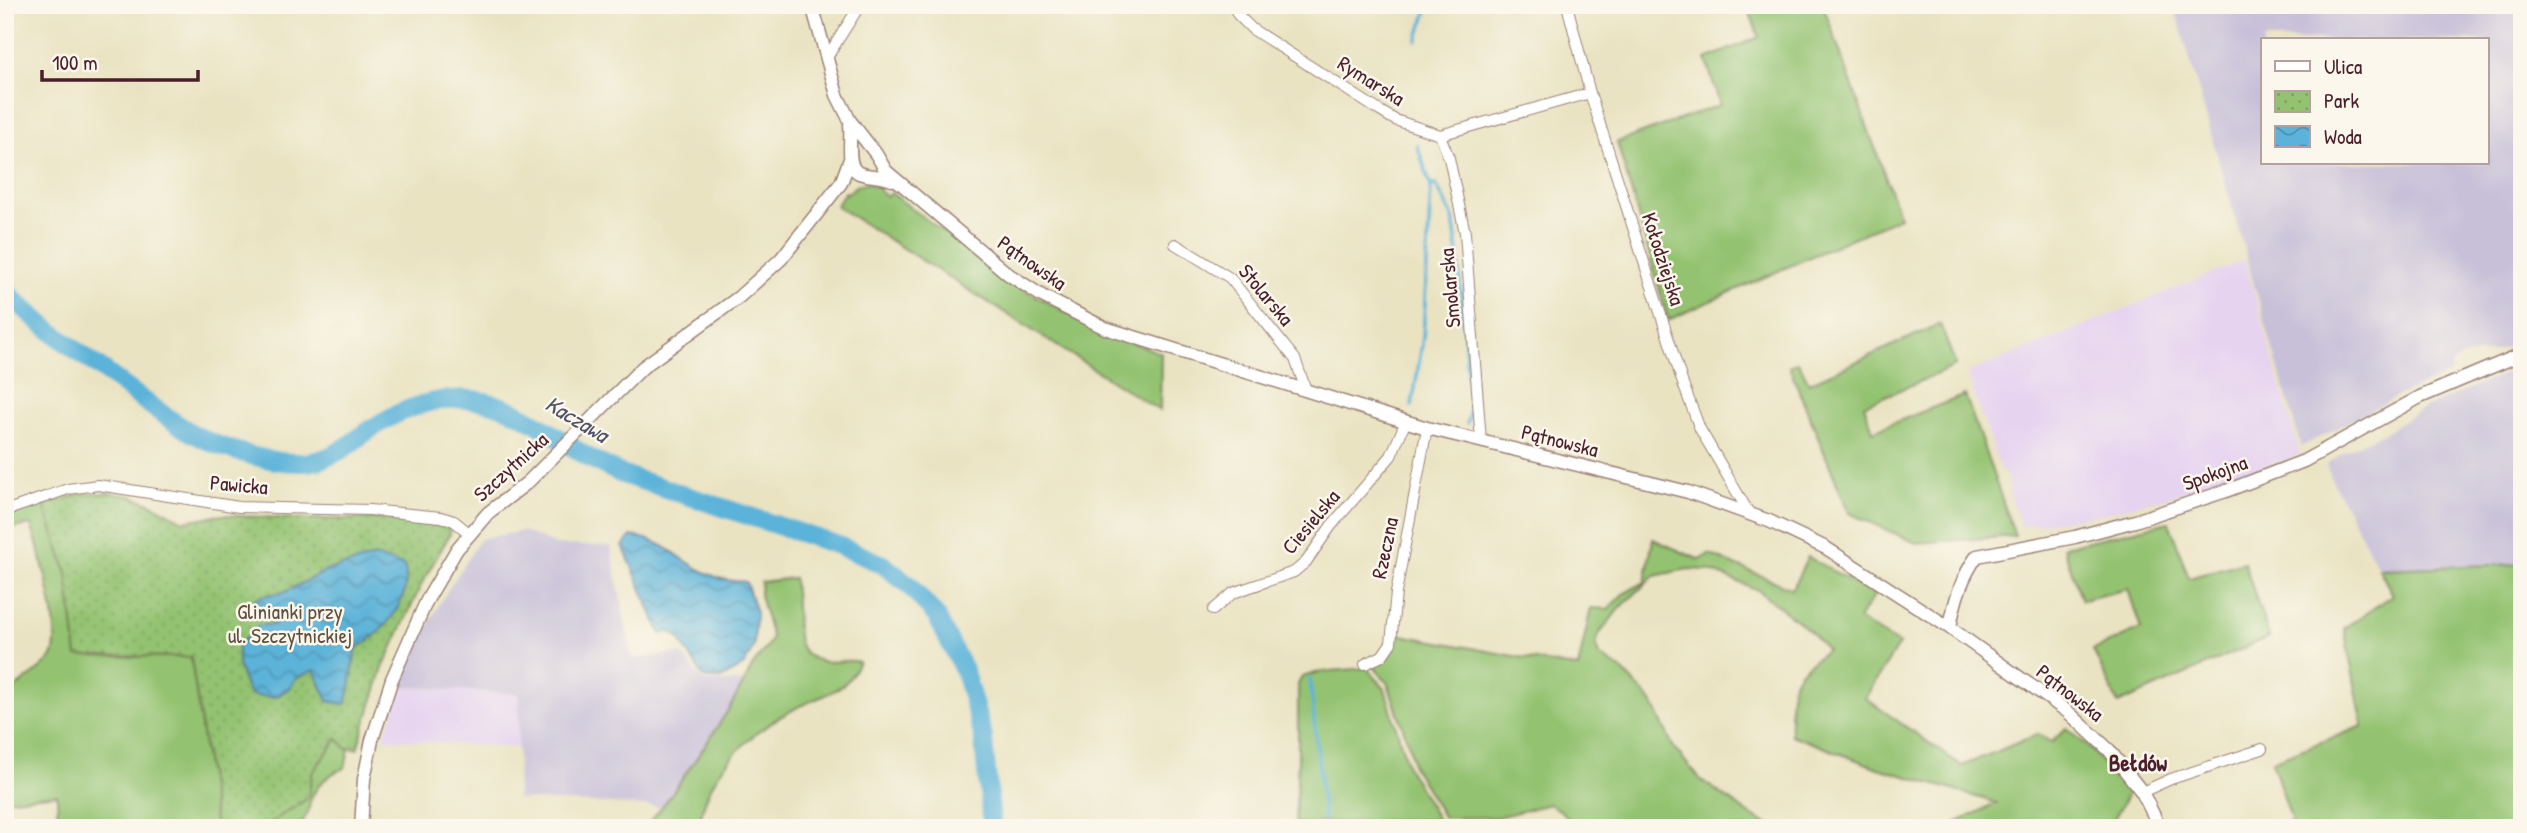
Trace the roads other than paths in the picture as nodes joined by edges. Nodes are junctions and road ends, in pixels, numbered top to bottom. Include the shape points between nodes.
1 (812, 5) edge
2 (860, 5) edge
3 (1233, 5) edge
4 (1567, 5) edge
5 (826, 59) junction
6 (1590, 93) junction
7 (850, 121) junction
8 (1440, 135) junction
9 (873, 153) junction
10 (850, 157) junction
11 (864, 174) junction
12 (895, 181) junction
13 (841, 183) junction
14 (1175, 244) dead end
15 (2522, 354) edge
16 (1306, 390) junction
17 (1406, 421) junction
18 (1427, 428) junction
19 (1481, 441) junction
20 (5, 511) edge
21 (1749, 513) junction
22 (469, 533) junction
23 (1213, 610) dead end
24 (1950, 628) junction
25 (1365, 664) dead end
26 (2262, 749) dead end
27 (2142, 792) junction
28 (361, 828) edge
29 (2160, 828) edge

1 - 5 street, Pątnowska
2 - 5 street
3 - 8 street, Rymarska via 1252,29 1380,111
4 - 6 street, Kołodziejska
5 - 7 street, Pątnowska
6 - 8 street
6 - 21 street, Kołodziejska via 1682,382 1700,429
7 - 9 street, Pątnowska
7 - 10 street, Pątnowska
8 - 19 street, Smolarska via 1450,158 1465,233
9 - 10 street via 856,148
9 - 11 street via 875,167
9 - 12 street, Pątnowska
10 - 11 street via 852,168
10 - 13 street, Szczytnicka
11 - 12 street, Pątnowska
11 - 13 street
12 - 16 street, Pątnowska via 1008,274 1077,315
13 - 22 street, Szczytnicka via 781,259 740,297 643,367 528,482
14 - 16 street, Stolarska via 1230,278 1295,359
15 - 24 street, Spokojna via 2420,397 2304,461 2226,491 2075,537 1977,556 1966,572
16 - 17 street, Pątnowska
17 - 18 street, Pątnowska
17 - 23 street, Ciesielska via 1391,456 1306,562 1294,572 1233,593
18 - 19 street, Pątnowska
18 - 25 street, Rzeczna via 1391,643 1382,656
19 - 21 street, Pątnowska via 1688,492
20 - 22 street, Pawicka via 68,489 98,485 239,507 441,517
21 - 24 street, Pątnowska via 1826,548
22 - 28 street, Szczytnicka via 439,578 392,679 372,740
24 - 27 street, Pątnowska via 2068,712 2109,750
26 - 27 street
27 - 29 street, Pątnowska

